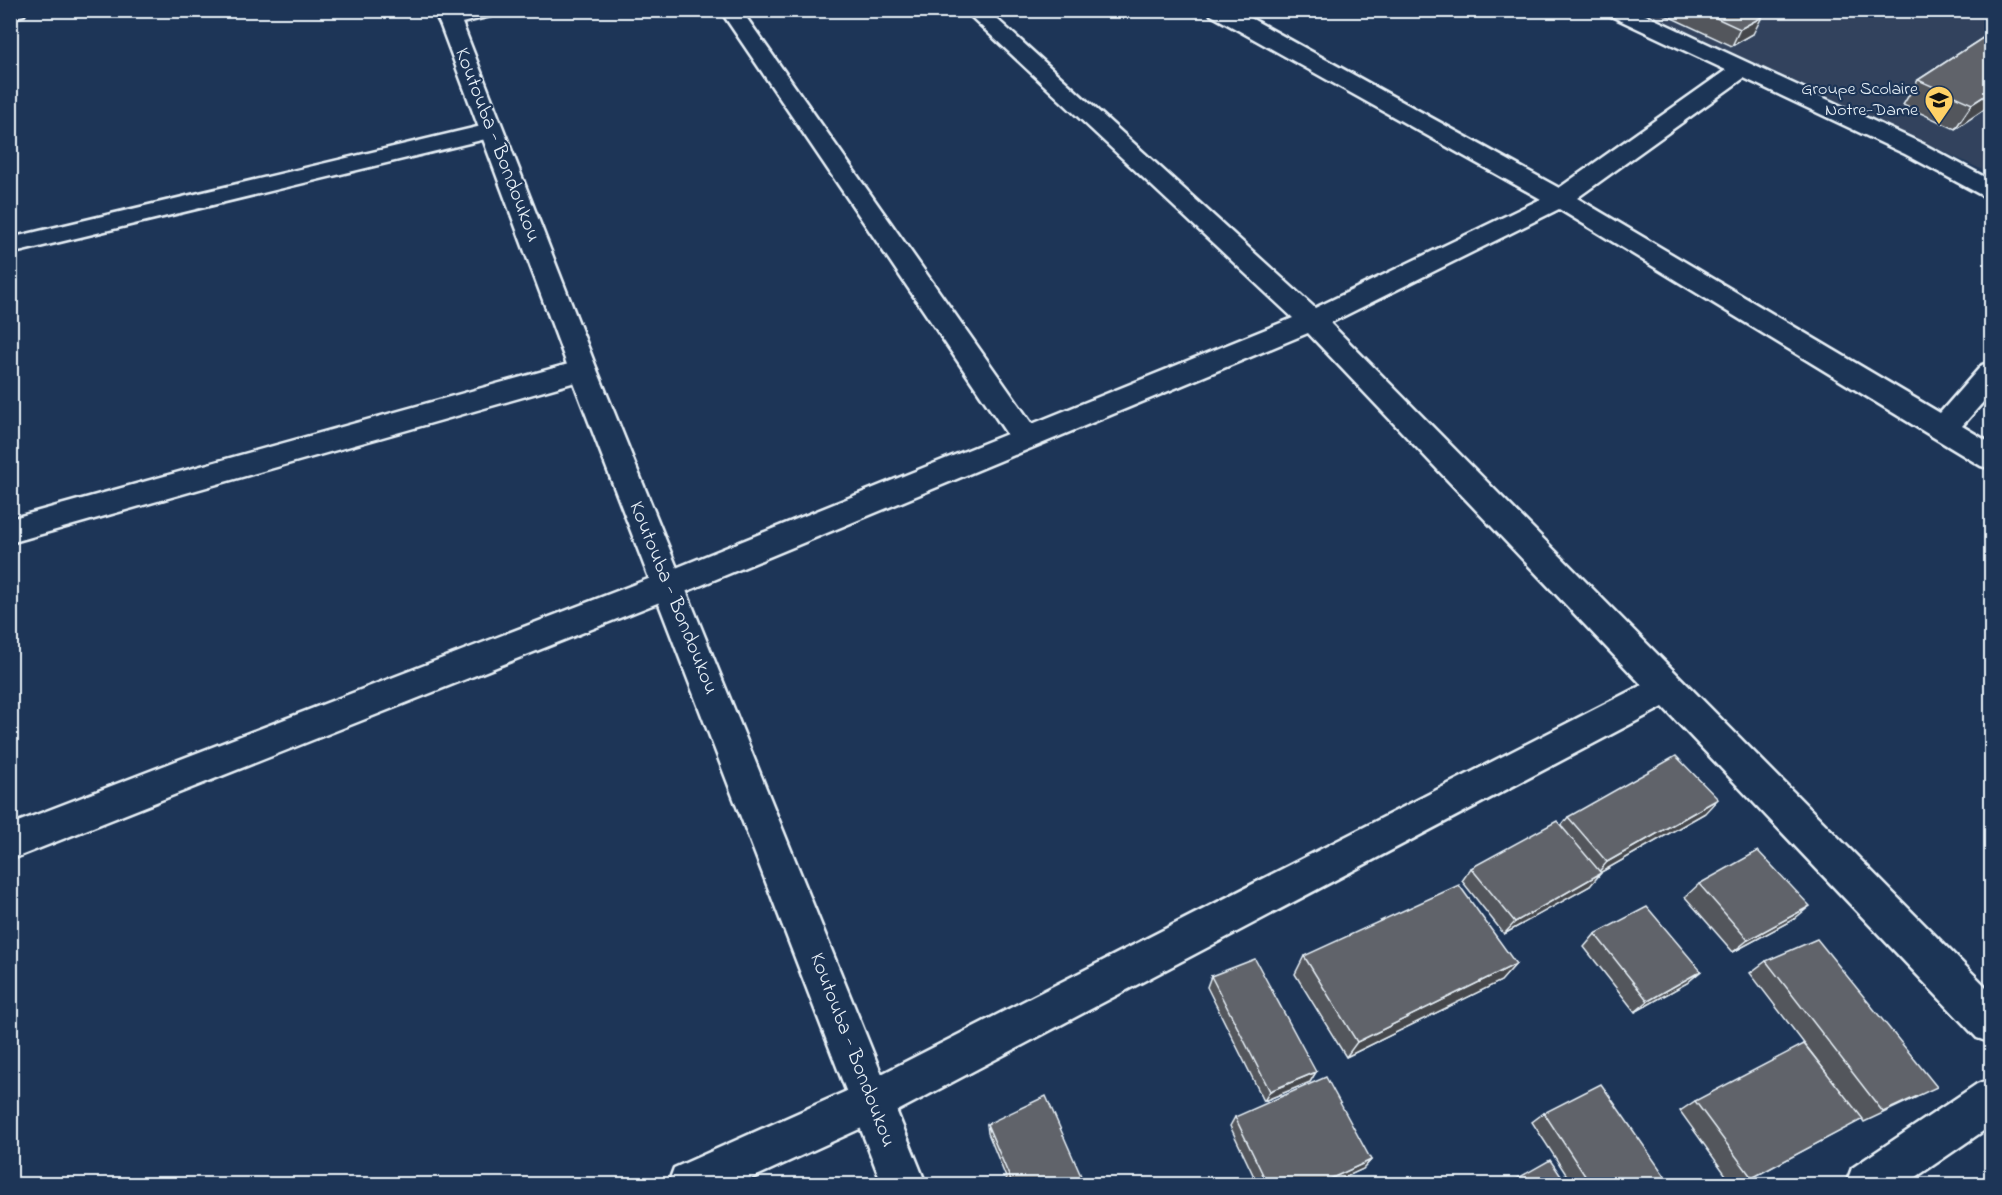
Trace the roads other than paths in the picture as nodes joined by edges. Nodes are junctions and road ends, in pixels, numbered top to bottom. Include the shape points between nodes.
1 (16, 10) edge
2 (487, 10) edge
3 (730, 10) edge
4 (974, 10) edge
5 (1219, 10) edge
6 (1617, 10) edge
7 (10, 12) edge
8 (448, 15) edge
9 (1742, 69) junction
10 (490, 131) junction
11 (1992, 191) edge
12 (1560, 199) junction
13 (10, 246) edge
14 (1312, 321) junction
15 (583, 370) junction
16 (1992, 372) edge
17 (1943, 429) junction
18 (1026, 438) junction
19 (1992, 458) edge
20 (10, 531) edge
21 (668, 585) junction
22 (1668, 688) junction
23 (10, 843) edge
24 (1992, 1023) edge
25 (1992, 1099) edge
26 (873, 1101) junction
27 (690, 1185) edge
28 (904, 1185) edge
29 (1868, 1185) edge

1 - 7 street
2 - 8 street
3 - 18 street
4 - 14 street
5 - 12 street
6 - 9 street
8 - 10 street, Koutouba - Bondoukou
9 - 11 street via 1914,149
9 - 12 street
10 - 13 street
10 - 15 street, Koutouba - Bondoukou
12 - 14 street
12 - 17 street
14 - 18 street
14 - 22 street
15 - 20 street
15 - 21 street, Koutouba - Bondoukou
16 - 17 street
17 - 19 street
18 - 21 street
21 - 23 street
21 - 26 street, Koutouba - Bondoukou
22 - 24 street
22 - 26 street
25 - 29 street
26 - 27 street
26 - 28 street, Koutouba - Bondoukou

